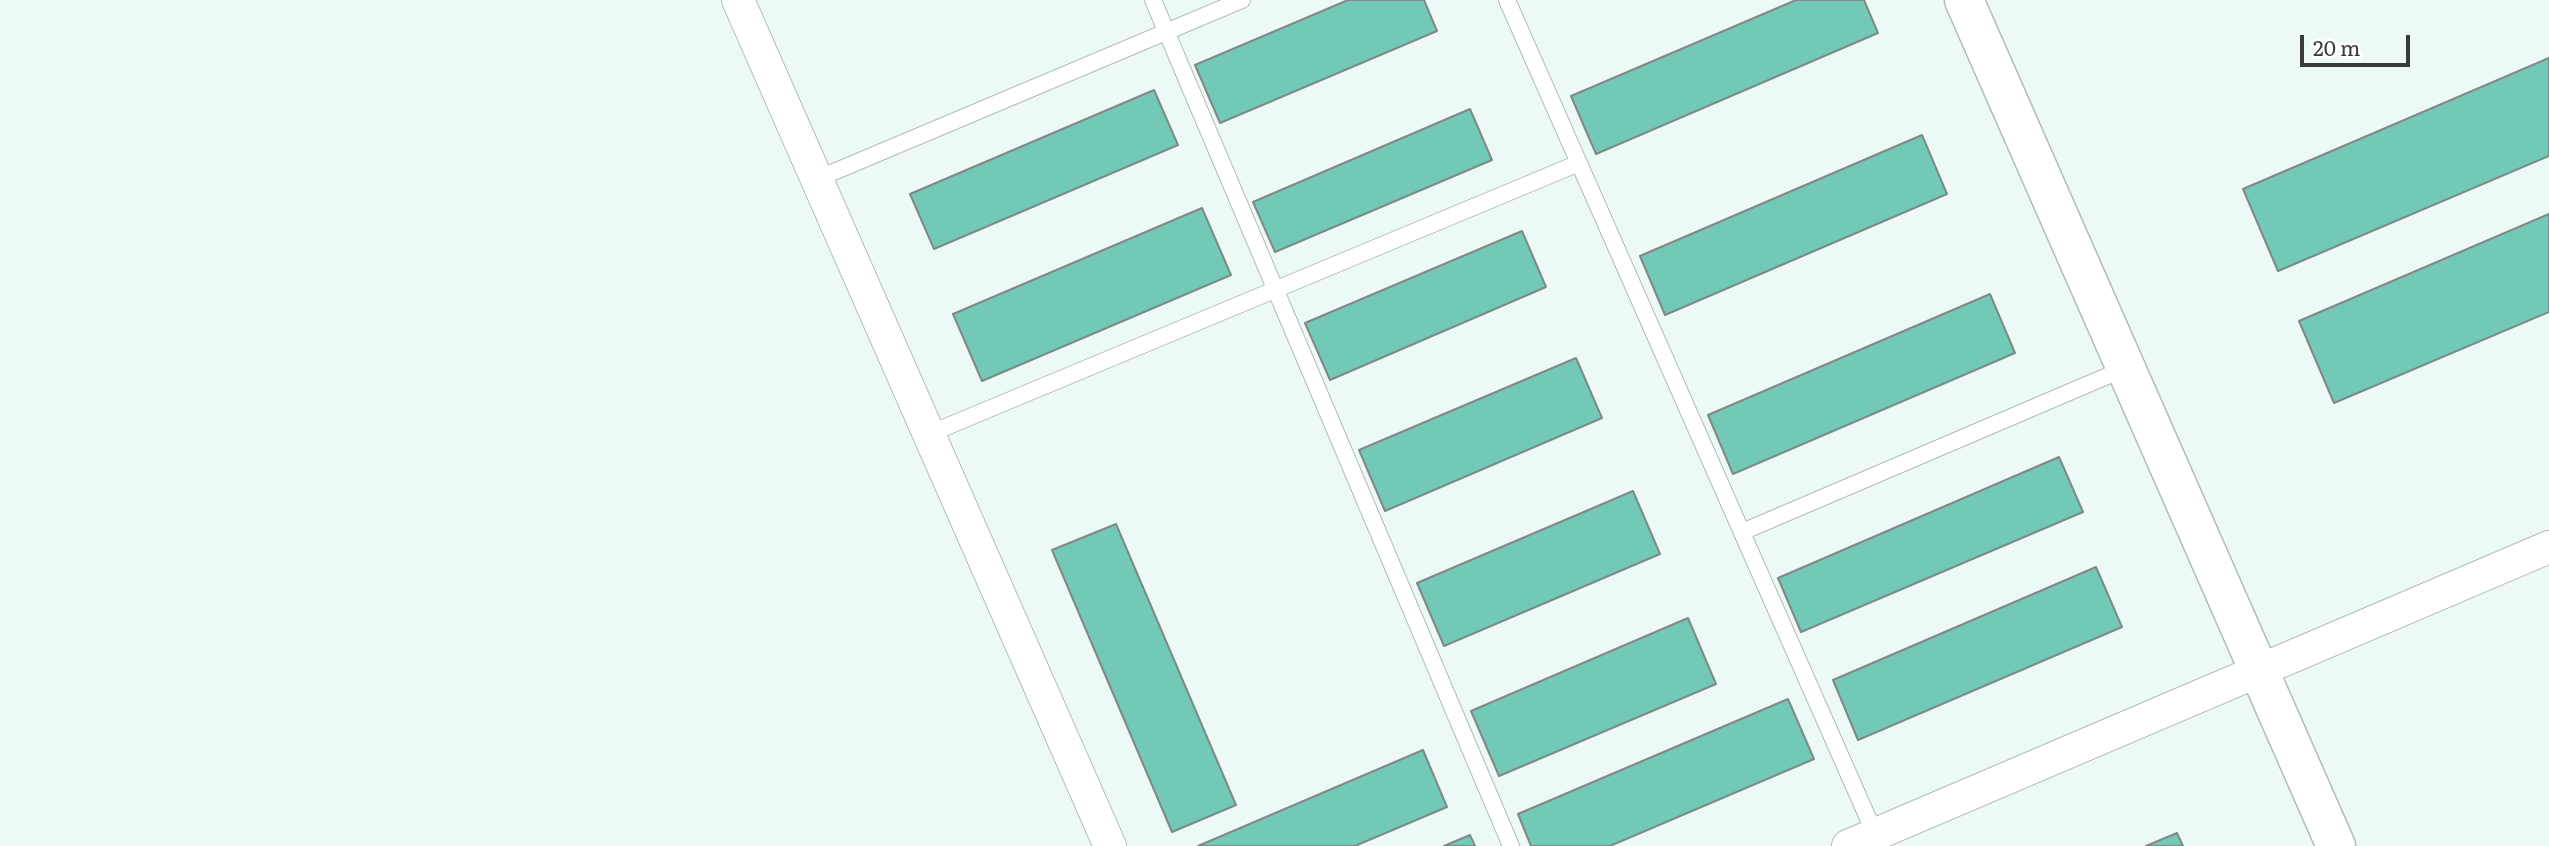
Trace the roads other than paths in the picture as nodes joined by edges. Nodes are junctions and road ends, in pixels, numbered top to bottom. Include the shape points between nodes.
1 (738, 0) edge
2 (1153, 0) edge
3 (1241, 0) edge
4 (1507, 0) edge
5 (1964, 0) edge
6 (1167, 32) junction
7 (1579, 163) junction
8 (817, 179) junction
9 (1275, 289) junction
10 (2126, 369) junction
11 (929, 434) junction
12 (1742, 532) junction
13 (2549, 547) edge
14 (2259, 671) junction
15 (1862, 840) edge
16 (1110, 846) edge
17 (1511, 846) edge
18 (2336, 846) edge

1 - 8 street
2 - 6 lane
3 - 6 lane
4 - 7 lane
5 - 10 main road
6 - 8 lane
6 - 9 lane
7 - 9 lane
7 - 12 lane
8 - 11 street
9 - 11 lane
9 - 17 lane
10 - 12 lane
10 - 14 main road
11 - 16 street
12 - 15 lane
13 - 14 street
14 - 15 street
14 - 18 main road

